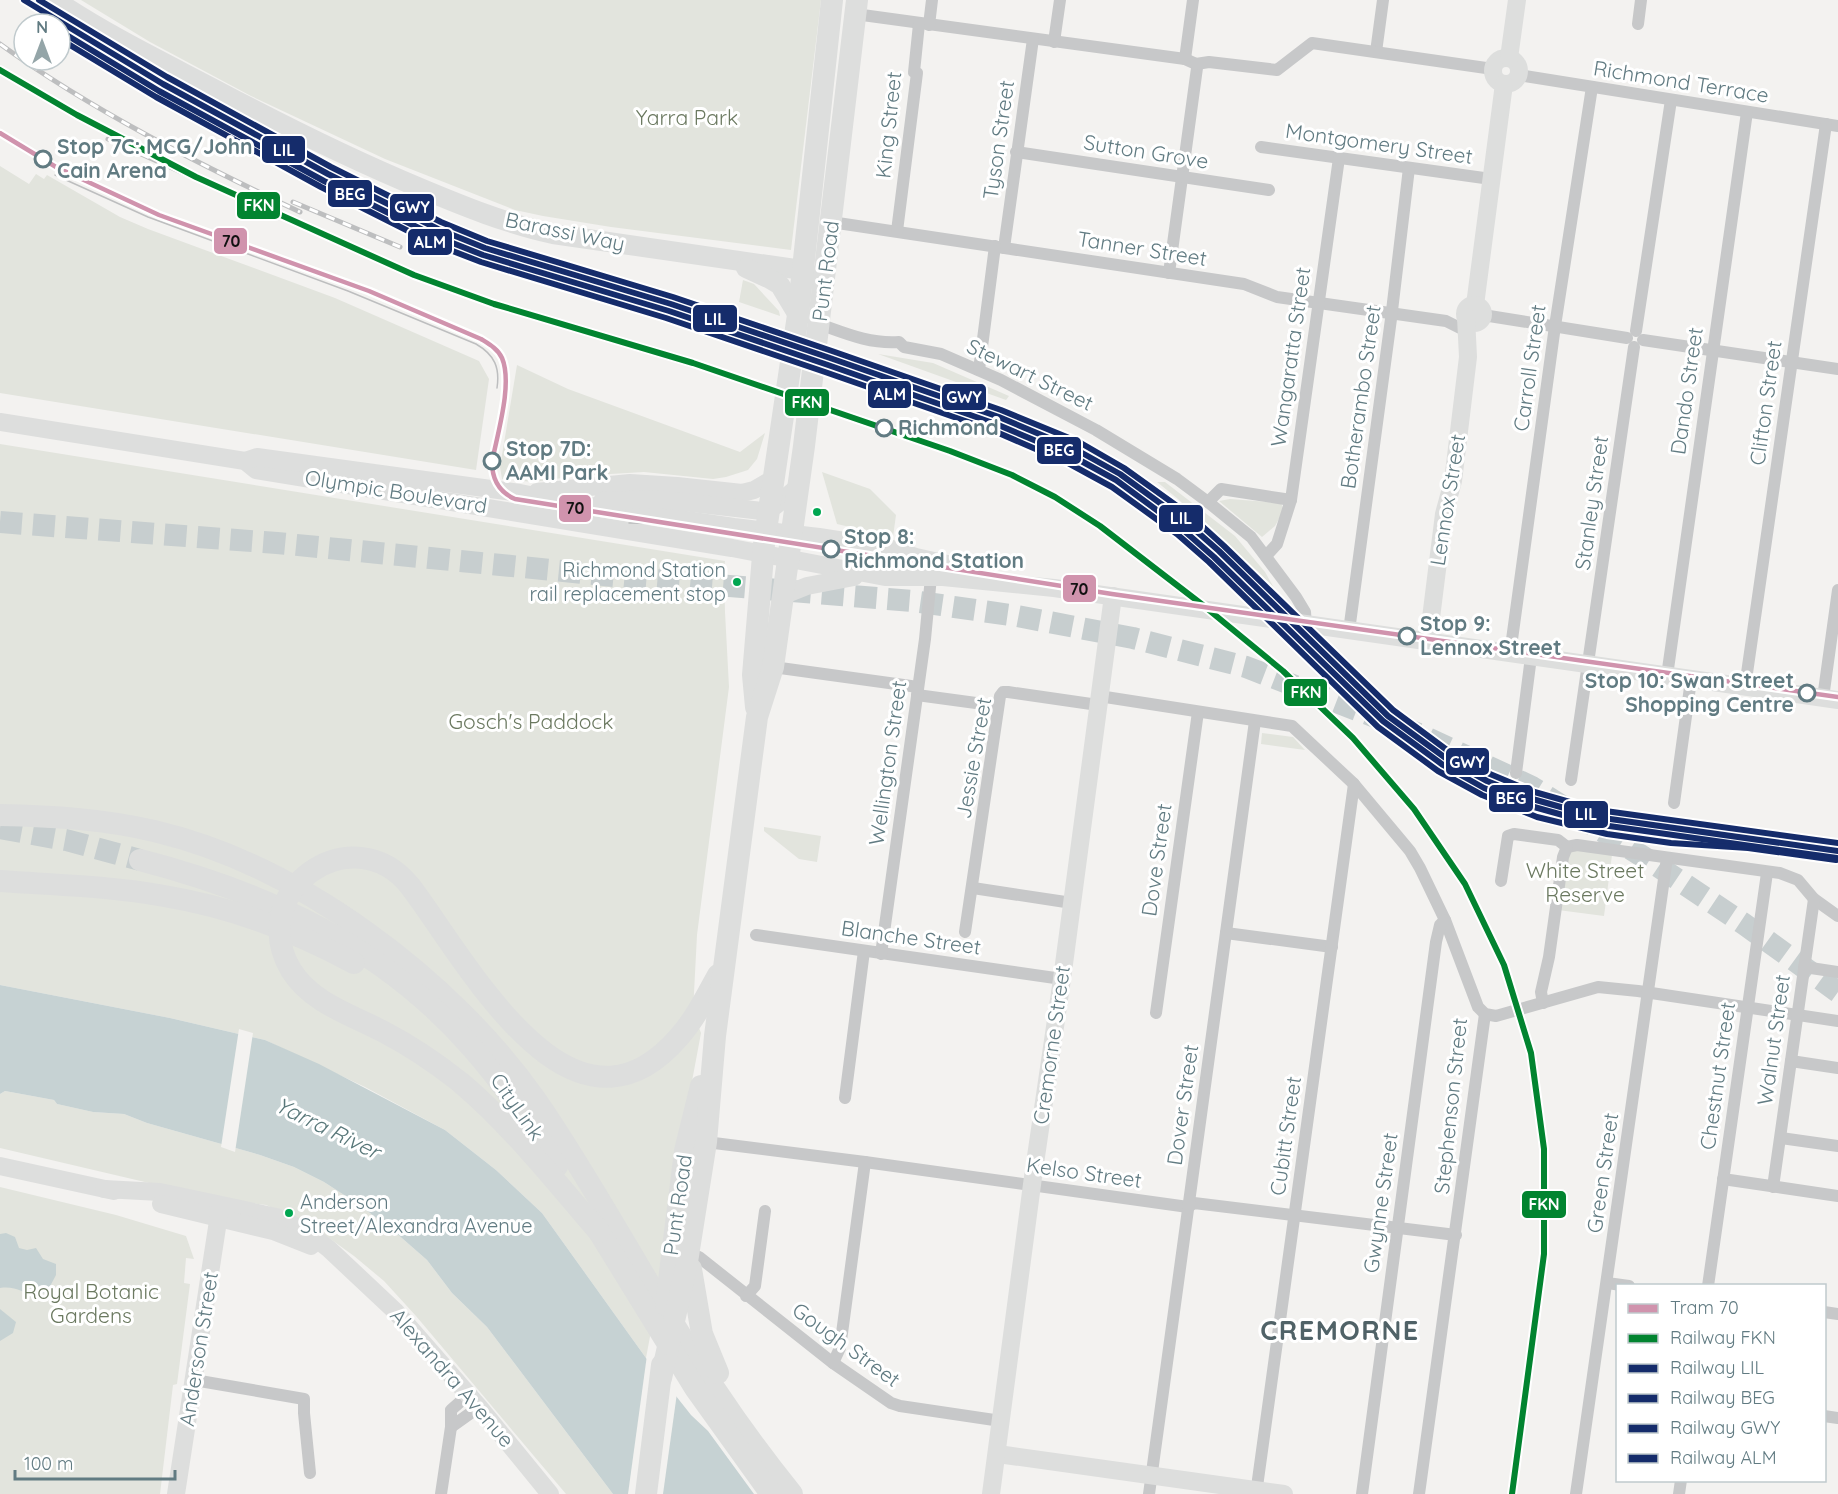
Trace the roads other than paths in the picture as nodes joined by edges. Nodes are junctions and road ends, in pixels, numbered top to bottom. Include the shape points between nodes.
1 (55, 0) edge
2 (832, 0) edge
3 (932, 0) edge
4 (1060, 0) edge
5 (1193, 0) edge
6 (1383, 0) edge
7 (1517, 0) edge
8 (1641, 0) edge
9 (856, 7) edge
10 (924, 24) junction
11 (1638, 24) dead end
12 (1033, 39) junction
13 (1054, 42) junction
14 (1376, 52) junction
15 (1509, 58) junction
16 (1193, 64) junction
17 (1493, 69) junction
18 (1512, 80) junction
19 (1592, 87) junction
20 (1671, 100) junction
21 (1747, 112) junction
22 (1832, 125) edge
23 (1261, 147) dead end
24 (1017, 152) junction
25 (1339, 158) junction
26 (1409, 168) junction
27 (1182, 177) junction
28 (1491, 179) junction
29 (1269, 190) dead end
30 (831, 222) junction
31 (897, 231) junction
32 (1000, 247) junction
33 (731, 260) junction
34 (802, 270) junction
35 (1169, 273) junction
36 (823, 292) junction
37 (1319, 302) junction
38 (1392, 313) junction
39 (798, 315) junction
40 (1473, 317) junction
41 (819, 324) junction
42 (1556, 326) junction
43 (1635, 339) junction
44 (1713, 350) junction
45 (1792, 362) junction
46 (1838, 369) edge
47 (979, 370) junction
48 (0, 422) edge
49 (245, 461) junction
50 (773, 479) junction
51 (585, 486) junction
52 (798, 487) junction
53 (520, 493) junction
54 (1291, 500) junction
55 (1208, 502) junction
56 (570, 503) junction
57 (505, 510) junction
58 (767, 520) junction
59 (575, 523) junction
60 (792, 533) junction
61 (763, 554) junction
62 (1266, 555) junction
63 (788, 560) junction
64 (876, 576) junction
65 (932, 578) junction
66 (1054, 588) junction
67 (1838, 590) edge
68 (782, 596) junction
69 (1113, 596) junction
70 (1306, 625) junction
71 (1349, 631) junction
72 (1428, 642) junction
73 (1510, 654) junction
74 (1531, 657) junction
75 (1587, 665) junction
76 (773, 668) junction
77 (1667, 676) junction
78 (1691, 680) junction
79 (1745, 687) junction
80 (917, 691) junction
81 (1830, 699) edge
82 (1098, 700) junction
83 (998, 706) junction
84 (1198, 712) junction
85 (757, 717) junction
86 (1255, 720) junction
87 (1516, 773) dead end
88 (1571, 780) dead end
89 (1354, 784) junction
90 (1674, 803) dead end
91 (0, 815) edge
92 (1567, 847) junction
93 (1667, 858) junction
94 (140, 860) tunnel mouth
95 (1767, 873) junction
96 (0, 881) edge
97 (1501, 881) dead end
98 (973, 888) junction
99 (1814, 899) junction
100 (1072, 903) junction
101 (1838, 916) edge
102 (1445, 920) junction
103 (966, 933) dead end
104 (1226, 933) junction
105 (756, 935) dead end
106 (1332, 947) junction
107 (864, 951) junction
108 (881, 954) junction
109 (724, 964) junction
110 (1804, 967) junction
111 (1838, 972) edge
112 (1062, 979) junction
113 (1647, 993) junction
114 (1543, 1003) junction
115 (1747, 1008) junction
116 (1156, 1013) dead end
117 (1485, 1014) junction
118 (1798, 1015) junction
119 (1838, 1021) edge
120 (715, 1036) junction
121 (472, 1047) junction
122 (1791, 1060) junction
123 (1838, 1068) edge
124 (845, 1098) dead end
125 (1781, 1138) junction
126 (706, 1142) junction
127 (1838, 1146) edge
128 (548, 1149) junction
129 (865, 1162) junction
130 (0, 1166) edge
131 (1723, 1179) junction
132 (1032, 1186) junction
133 (1773, 1187) junction
134 (1838, 1196) edge
135 (1188, 1207) junction
136 (220, 1211) junction
137 (765, 1211) dead end
138 (1294, 1216) junction
139 (1398, 1228) junction
140 (1456, 1235) junction
141 (689, 1253) junction
142 (1607, 1282) junction
143 (1618, 1284) edge
144 (1708, 1284) edge
145 (746, 1296) junction
146 (834, 1363) junction
147 (663, 1367) junction
148 (194, 1380) junction
149 (473, 1401) junction
150 (1001, 1421) junction
151 (998, 1454) junction
152 (310, 1473) dead end
153 (1152, 1476) junction
154 (1256, 1492) edge
155 (176, 1494) edge
156 (441, 1494) edge
157 (550, 1494) edge
158 (646, 1494) edge
159 (771, 1494) edge
160 (792, 1494) edge
161 (807, 1494) edge
162 (991, 1494) edge
163 (1149, 1494) edge
164 (1284, 1494) edge
165 (1362, 1494) edge
166 (1419, 1494) edge
167 (1576, 1494) edge

1 - 33 main road, Barassi Way via 106,33 301,135 474,210 553,234
2 - 34 highway, Punt Road
3 - 10 street, King Street
4 - 13 street
5 - 16 street
6 - 14 street
7 - 15 main road
8 - 11 street
9 - 10 street
9 - 30 highway, Punt Road
10 - 12 street
10 - 31 street, King Street via 914,72 917,73
12 - 13 street
12 - 24 street, Tyson Street
13 - 16 street
14 - 16 street via 1312,43 1277,70 1209,62
14 - 17 street
15 - 17 main road via 1497,62
15 - 18 main road via 1518,64
16 - 27 street
17 - 18 main road via 1497,81
18 - 19 street, Richmond Terrace
18 - 28 main road, Lennox Street
19 - 20 street, Richmond Terrace
19 - 42 street, Carroll Street
20 - 21 street, Richmond Terrace
20 - 43 street, Stanley Street
21 - 22 street, Richmond Terrace
21 - 44 street, Dando Street
22 - 45 street, Clifton Street
23 - 25 street, Montgomery Street
24 - 27 street, Sutton Grove
24 - 32 street, Tyson Street
25 - 26 street, Montgomery Street
25 - 37 street, Wangaratta Street
26 - 28 street, Montgomery Street
26 - 38 street, Botherambo Street
27 - 29 street, Sutton Grove
27 - 35 street
28 - 40 main road, Lennox Street
30 - 31 street, Tanner Street
30 - 36 highway, Punt Road
31 - 32 street, Tanner Street
32 - 35 street, Tanner Street
32 - 47 street, Tyson Street
33 - 34 main road, Barassi Way
33 - 39 main road via 780,285
34 - 36 main road via 815,279
34 - 39 highway, Punt Road
35 - 37 street, Tanner Street via 1244,284 1277,297
36 - 41 highway, Punt Road
37 - 38 street, Tanner Street
37 - 54 street, Wangaratta Street
38 - 40 street, Tanner Street via 1446,321
38 - 71 street, Botherambo Street
39 - 50 highway, Punt Road
40 - 42 street
40 - 72 main road, Lennox Street
41 - 47 street, Stewart Street via 858,339 899,342 904,347 936,353
41 - 52 highway, Punt Road
42 - 43 street
42 - 73 street, Carroll Street
43 - 44 street
43 - 75 street, Stanley Street
44 - 45 street
44 - 77 street, Dando Street
45 - 46 street
45 - 79 street, Clifton Street
47 - 55 street, Stewart Street via 1096,430
48 - 49 main road, Olympic Boulevard
49 - 53 main road, Olympic Boulevard via 257,457
49 - 57 main road, Olympic Boulevard via 256,470
50 - 51 main road via 742,493 643,483
50 - 58 highway, Punt Road
51 - 53 main road
51 - 56 main road
52 - 58 main road
52 - 60 highway, Punt Road
53 - 56 main road, Olympic Boulevard
54 - 55 street via 1221,489
54 - 62 street, Wangaratta Street via 1277,544
55 - 62 street, Stewart Street via 1251,537
56 - 57 main road
56 - 58 main road, Olympic Boulevard
56 - 59 main road via 569,514
57 - 59 main road, Olympic Boulevard
58 - 60 main road, Olympic Boulevard
58 - 61 highway, Punt Road
59 - 61 main road, Olympic Boulevard
60 - 63 highway, Punt Road
60 - 66 main road, Olympic Boulevard via 889,548 925,560
61 - 63 main road, Olympic Boulevard
61 - 85 highway, Punt Road via 753,675
62 - 70 street, Stewart Street via 1305,612
63 - 64 main road, Olympic Boulevard
63 - 68 highway, Punt Road
64 - 65 main road
64 - 68 main road via 800,588
65 - 66 main road
65 - 80 street, Wellington Street
66 - 69 main road
67 - 81 street
68 - 76 highway, Punt Road
69 - 70 main road
69 - 82 main road, Cremorne Street
70 - 71 main road
71 - 72 main road
72 - 73 main road
73 - 74 main road
74 - 75 main road
74 - 87 street
75 - 77 main road
75 - 88 street, Stanley Street
76 - 80 street
76 - 85 highway, Punt Road
77 - 78 main road
78 - 79 main road
78 - 90 street
79 - 81 main road
80 - 83 street
80 - 108 street, Wellington Street
82 - 83 street, Jessie Street via 1003,692
82 - 84 street, Stephenson Street
82 - 100 main road, Cremorne Street
83 - 98 street, Jessie Street
84 - 86 street, Stephenson Street
84 - 116 street, Dove Street
85 - 109 highway, Punt Road
86 - 89 street, Stephenson Street via 1292,726
86 - 104 street, Dover Street
89 - 102 street, Stephenson Street via 1410,851
89 - 106 street, Cubitt Street
91 - 128 highway via 91,819 156,831 224,853 282,878 320,901 413,968 487,1039 536,1100
92 - 93 street via 1577,845
92 - 97 street via 1558,840 1508,836
92 - 114 street via 1541,992
93 - 95 street
93 - 113 street, Green Street
94 - 121 highway, CityLink via 247,893 326,930 411,988
95 - 99 street via 1798,880
95 - 115 street, Chestnut Street
96 - 121 highway via 164,896 260,921 329,949 357,965 410,999
98 - 100 street
98 - 103 street, Jessie Street
99 - 101 street
99 - 110 street, Walnut Street
100 - 112 main road, Cremorne Street
102 - 117 street, Stephenson Street via 1478,1007
102 - 139 street, Gwynne Street via 1436,942
104 - 106 street
104 - 135 street, Dover Street
105 - 107 street, Blanche Street
106 - 138 street, Cubitt Street
107 - 108 street, Blanche Street
107 - 124 street
108 - 112 street, Blanche Street
109 - 120 highway, Punt Road
109 - 128 highway via 688,1026 657,1058 618,1075 581,1072 553,1059 508,1020 395,870 365,859 345,859 315,868 302,878 283,907 280,926 281,945 294,975 312,994 435,1063 501,1119
110 - 111 street
110 - 118 street, Walnut Street
112 - 132 main road, Cremorne Street
113 - 114 street via 1598,987
113 - 115 street
113 - 142 street, Green Street
114 - 117 street via 1496,1016
115 - 118 street
115 - 131 street, Chestnut Street
117 - 140 street, Stephenson Street
118 - 119 street
118 - 122 street, Walnut Street
120 - 126 highway, Punt Road
120 - 147 highway, Punt Road via 685,1151 669,1270
121 - 128 highway, CityLink
122 - 123 street
122 - 125 street, Walnut Street
125 - 127 street
125 - 133 street, Walnut Street
126 - 129 street, Kelso Street
126 - 141 highway, Punt Road
128 - 159 highway via 695,1388
128 - 160 highway
129 - 132 street, Kelso Street
129 - 146 street via 840,1348
130 - 136 main road, Alexandra Avenue via 104,1189 164,1193
131 - 133 street
131 - 144 street, Chestnut Street
132 - 135 street, Kelso Street
132 - 150 main road, Cremorne Street
133 - 134 street
135 - 138 street, Kelso Street via 1194,1203
135 - 153 street, Dover Street
136 - 148 main road, Anderson Street
136 - 149 main road, Alexandra Avenue via 311,1246 348,1268 394,1311
137 - 145 street via 755,1286
138 - 139 street, Kelso Street
138 - 154 street, Cubitt Street
139 - 140 street, Kelso Street
139 - 165 street, Gwynne Street
140 - 166 street, Stephenson Street
141 - 145 street, Gough Street
141 - 147 highway, Punt Road
141 - 161 highway via 699,1320 713,1365
142 - 143 street
142 - 167 street, Green Street
145 - 146 street, Gough Street
146 - 150 street, Gough Street via 891,1403
147 - 158 highway, Punt Road
148 - 152 street via 304,1399
148 - 155 main road, Anderson Street
149 - 156 street via 452,1410
149 - 157 main road, Alexandra Avenue
150 - 151 main road, Cremorne Street
151 - 153 main road
151 - 162 main road, Cremorne Street
153 - 154 main road
153 - 163 street, Dover Street
154 - 164 main road

